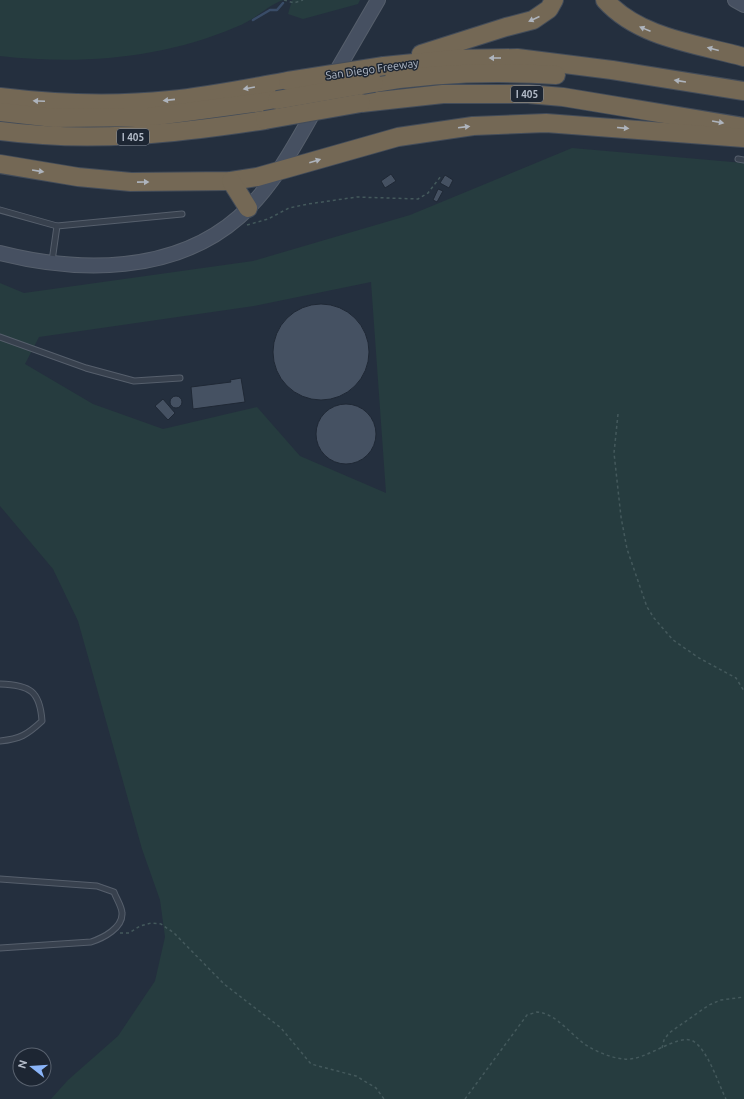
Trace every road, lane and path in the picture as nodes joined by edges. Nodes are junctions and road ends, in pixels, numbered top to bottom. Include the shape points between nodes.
1 (284, 0) edge
2 (303, 0) edge
3 (378, 0) edge
4 (554, 0) edge
5 (605, 0) edge
6 (736, 0) edge
7 (744, 5) edge
8 (744, 57) edge
9 (384, 66) junction
10 (612, 70) junction
11 (744, 91) edge
12 (368, 93) junction
13 (0, 97) edge
14 (271, 110) junction
15 (0, 112) edge
16 (0, 121) edge
17 (744, 127) edge
18 (0, 132) edge
19 (744, 138) edge
20 (738, 159) dead end
21 (744, 160) edge
22 (0, 164) edge
23 (277, 172) junction
24 (440, 176) dead end
25 (231, 180) junction
26 (0, 210) edge
27 (182, 214) dead end
28 (253, 215) junction
29 (57, 226) junction
30 (0, 253) edge
31 (52, 264) junction
32 (0, 337) edge
33 (180, 378) dead end
34 (618, 414) dead end
35 (0, 684) edge
36 (744, 691) edge
37 (0, 741) edge
38 (0, 879) edge
39 (114, 929) junction
40 (0, 948) edge
41 (744, 997) edge
42 (662, 1048) junction
43 (384, 1099) edge
44 (465, 1099) edge
45 (726, 1099) edge

1 - 2 path via 294,3
3 - 23 main road
4 -> 9 highway via 544,14 533,20
8 -> 5 highway via 644,29
6 - 7 main road
10 -> 9 highway, San Diego Freeway via 517,58 454,59
9 -> 13 highway, San Diego Freeway, bridge via 172,100 81,104
11 -> 10 highway, San Diego Freeway
10 - 12 highway via 596,79 520,73 406,78
12 - 14 highway, I 405, bridge
12 - 14 highway, bridge
12 -> 17 highway, I 405 via 528,94 563,97
14 - 15 highway via 149,117 54,118
14 - 16 highway via 128,127
14 - 18 highway, I 405 via 173,134 68,137
23 -> 19 highway via 398,137 473,126 554,124
20 - 21 lane
22 -> 25 highway via 78,177 131,182
23 - 25 highway
23 - 28 main road
24 - 28 path via 428,193 418,199 345,198
25 - 28 highway
26 - 29 lane
27 - 29 lane
28 - 31 main road via 239,217 209,238 157,258 98,266
29 - 31 lane
30 - 31 main road
32 - 33 lane via 86,368 134,381
34 - 36 path via 614,453 620,517 627,549 647,607 673,640 736,678
35 - 37 lane via 21,686 32,691 41,704 42,721 31,732 17,739
38 - 39 lane via 97,886 114,892 122,913
39 - 40 lane via 104,938 92,942
39 - 43 path via 123,934 151,923 161,924 174,933 224,984 281,1028 311,1064 356,1076 376,1088
41 - 42 path via 709,1005 669,1033
42 - 44 path via 632,1060 611,1056 589,1047 548,1015 533,1012 527,1015
42 - 45 path via 685,1039 698,1045

